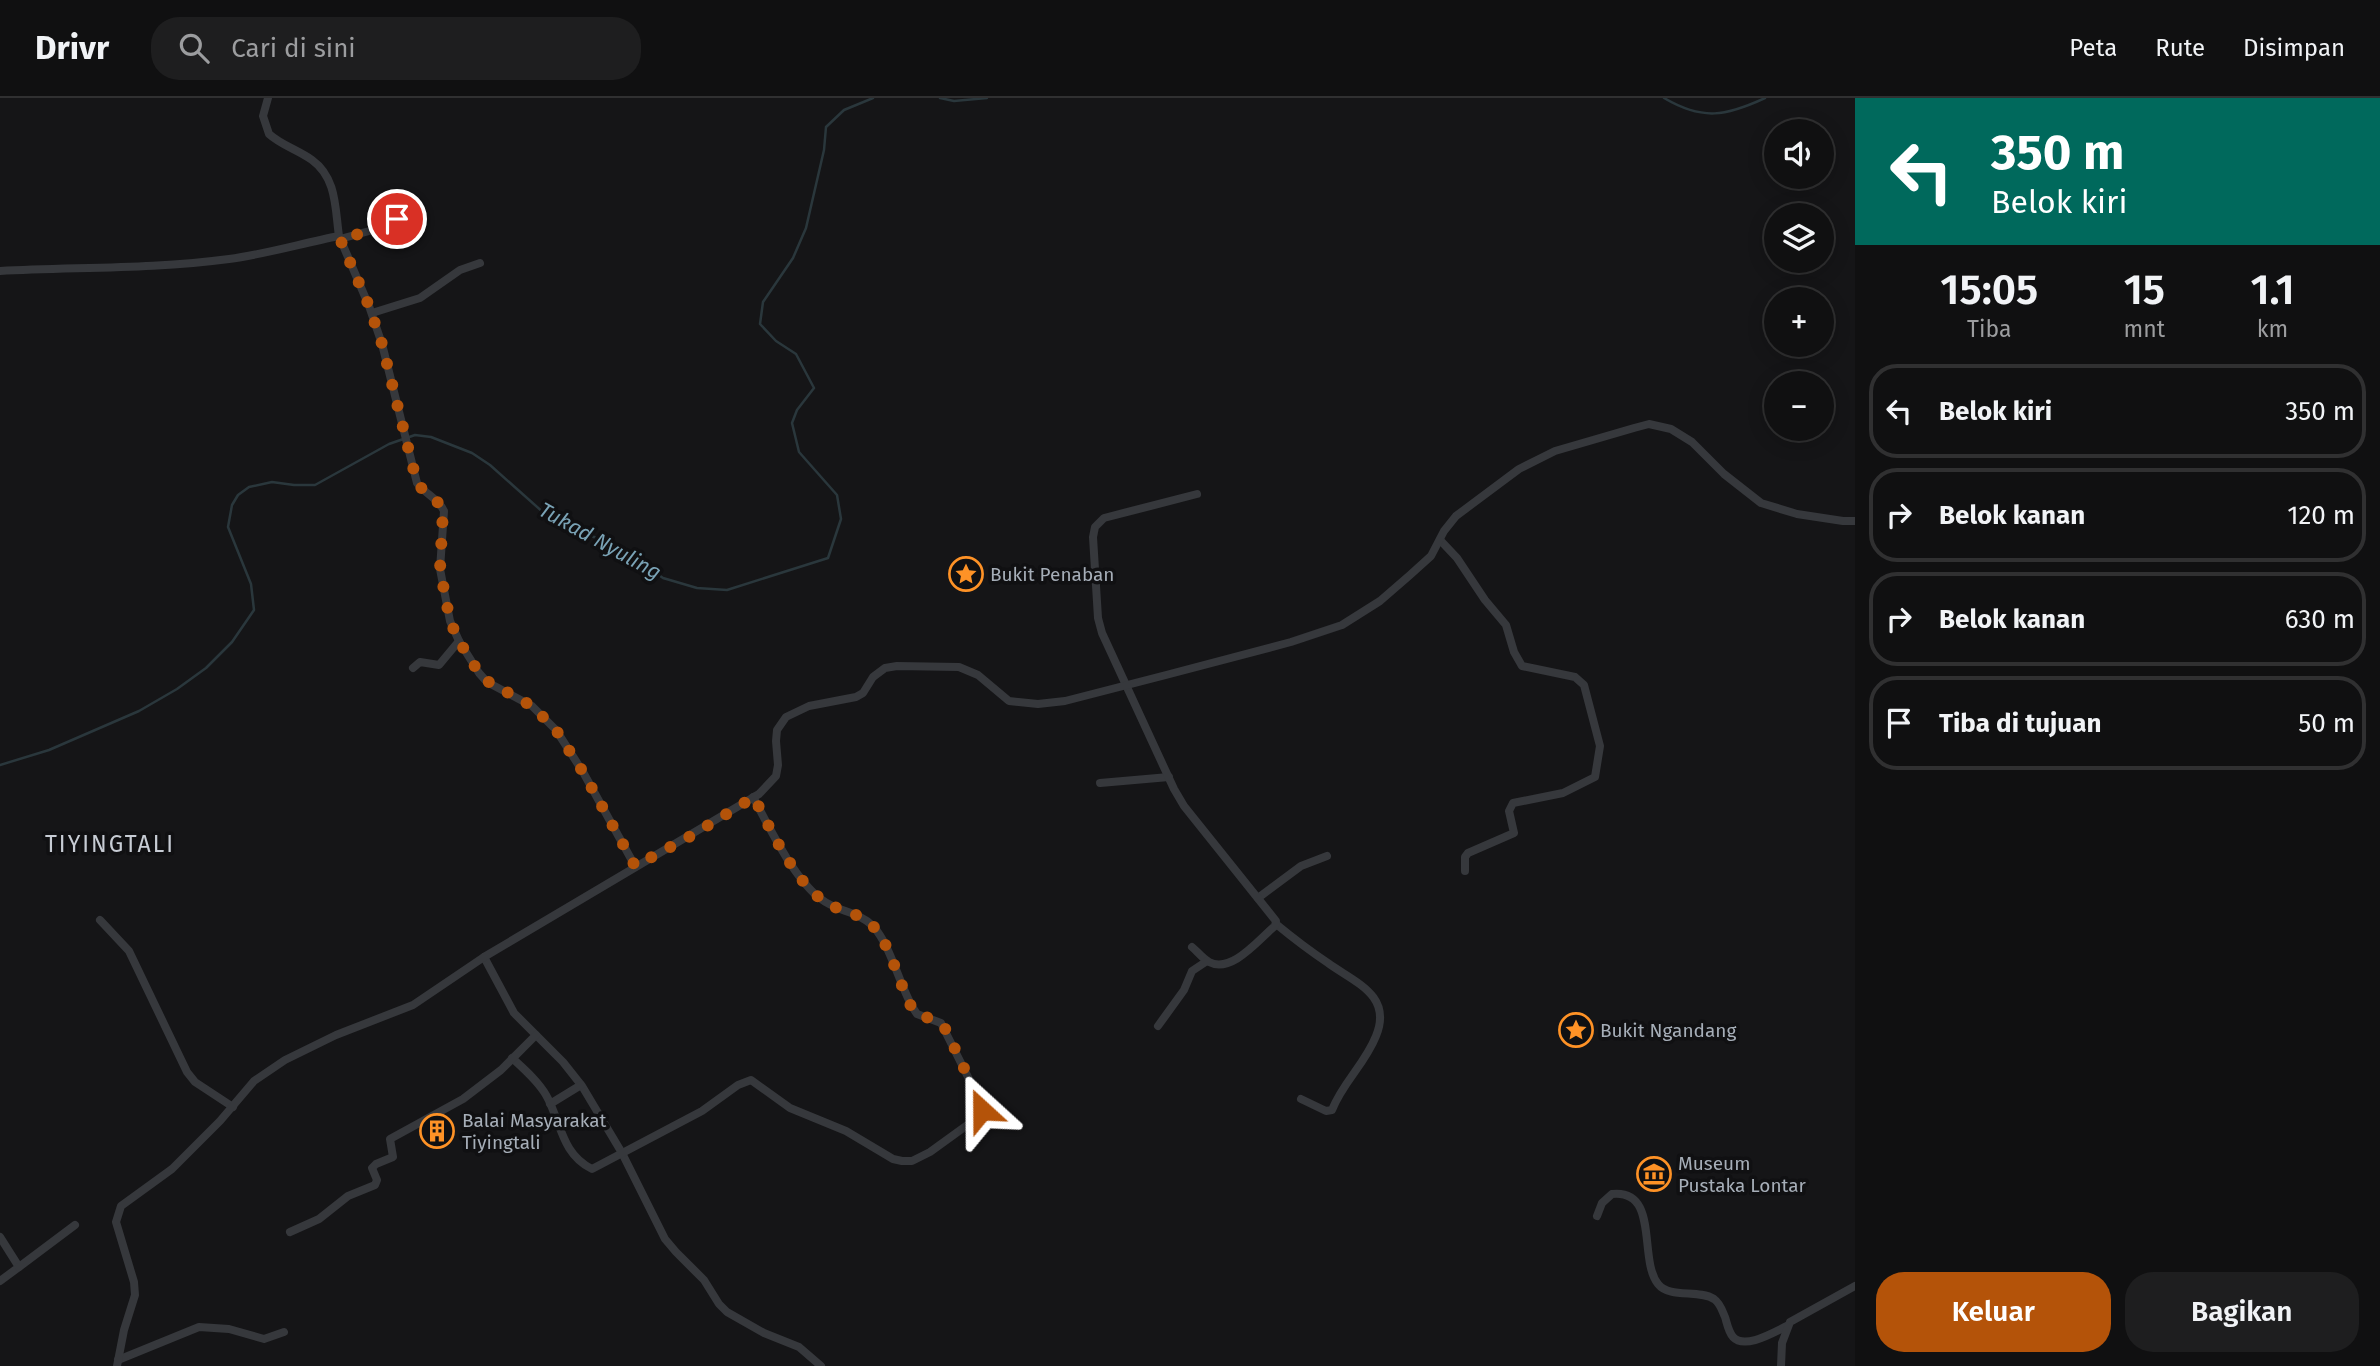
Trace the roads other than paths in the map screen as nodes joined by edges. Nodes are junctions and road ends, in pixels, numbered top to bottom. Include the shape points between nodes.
1 (268, 98) edge
2 (416, 205) dead end
3 (340, 238) junction
4 (480, 263) dead end
5 (0, 271) edge
6 (372, 313) junction
7 (1197, 494) dead end
8 (1855, 521) edge
9 (1440, 540) junction
10 (459, 641) junction
11 (413, 668) dead end
12 (1125, 684) junction
13 (1169, 777) junction
14 (1100, 783) dead end
15 (754, 797) junction
16 (1327, 856) dead end
17 (635, 866) junction
18 (1465, 871) dead end
19 (1258, 898) junction
20 (100, 920) dead end
21 (1276, 923) junction
22 (1192, 947) dead end
23 (484, 957) junction
24 (1207, 961) junction
25 (1158, 1026) dead end
26 (536, 1035) junction
27 (512, 1058) junction
28 (581, 1085) junction
29 (1301, 1099) dead end
30 (550, 1104) junction
31 (233, 1107) junction
32 (622, 1153) junction
33 (1597, 1216) dead end
34 (75, 1225) dead end
35 (290, 1232) dead end
36 (0, 1237) edge
37 (19, 1266) junction
38 (0, 1281) edge
39 (1855, 1286) edge
40 (1787, 1326) junction
41 (284, 1332) dead end
42 (117, 1363) edge
43 (821, 1366) edge
44 (1781, 1366) edge

1 - 3 street via 263,117 269,134 327,175
2 - 3 street via 384,227
3 - 5 street via 246,257 151,267
3 - 6 street
4 - 6 street via 460,270 420,298
6 - 10 street via 417,483 443,511 440,569 450,621
7 - 12 street via 1104,518 1095,527 1098,618
8 - 9 street via 1797,514 1761,503 1692,442 1671,429 1649,424 1555,451 1530,463 1456,516
9 - 12 street via 1431,556 1410,575 1342,625
9 - 18 street via 1506,625 1522,666 1574,677 1584,685 1600,746 1595,777 1563,793 1513,803 1509,811 1514,832 1468,853
10 - 11 street via 439,665 420,662
10 - 17 street via 487,681 532,706 556,730
12 - 13 street
12 - 15 street via 1065,701 1018,704 959,667 885,668 856,697 809,706 786,717 777,730 776,776
13 - 14 street
13 - 19 street via 1180,800
15 - 17 street
15 - 32 street via 771,832 808,886 821,899 873,926 912,1008 946,1030 982,1110 930,1152 902,1161 790,1108 751,1080
16 - 19 street via 1301,866
17 - 23 street
19 - 21 street
20 - 31 street via 129,951 187,1072
21 - 24 street via 1238,958 1226,964
21 - 29 street via 1370,991 1380,1024 1332,1111
22 - 24 street
23 - 26 street via 514,1013
23 - 31 street via 413,1005 343,1032 268,1069
24 - 25 street via 1192,971
26 - 27 street
26 - 28 street
27 - 30 street
27 - 35 street via 463,1099 390,1139 393,1157 373,1166 375,1185
28 - 30 street
28 - 32 street
30 - 32 street via 565,1142 588,1168
31 - 42 street via 173,1169 121,1206 118,1229 135,1295
32 - 43 street via 665,1239 704,1280 719,1304 751,1326 799,1347
33 - 40 street via 1612,1194 1634,1200 1642,1213 1656,1282 1666,1290 1713,1298 1735,1339 1748,1341
34 - 37 street
36 - 37 street
37 - 38 street
39 - 40 street
40 - 44 street
41 - 42 street via 264,1339 199,1327

